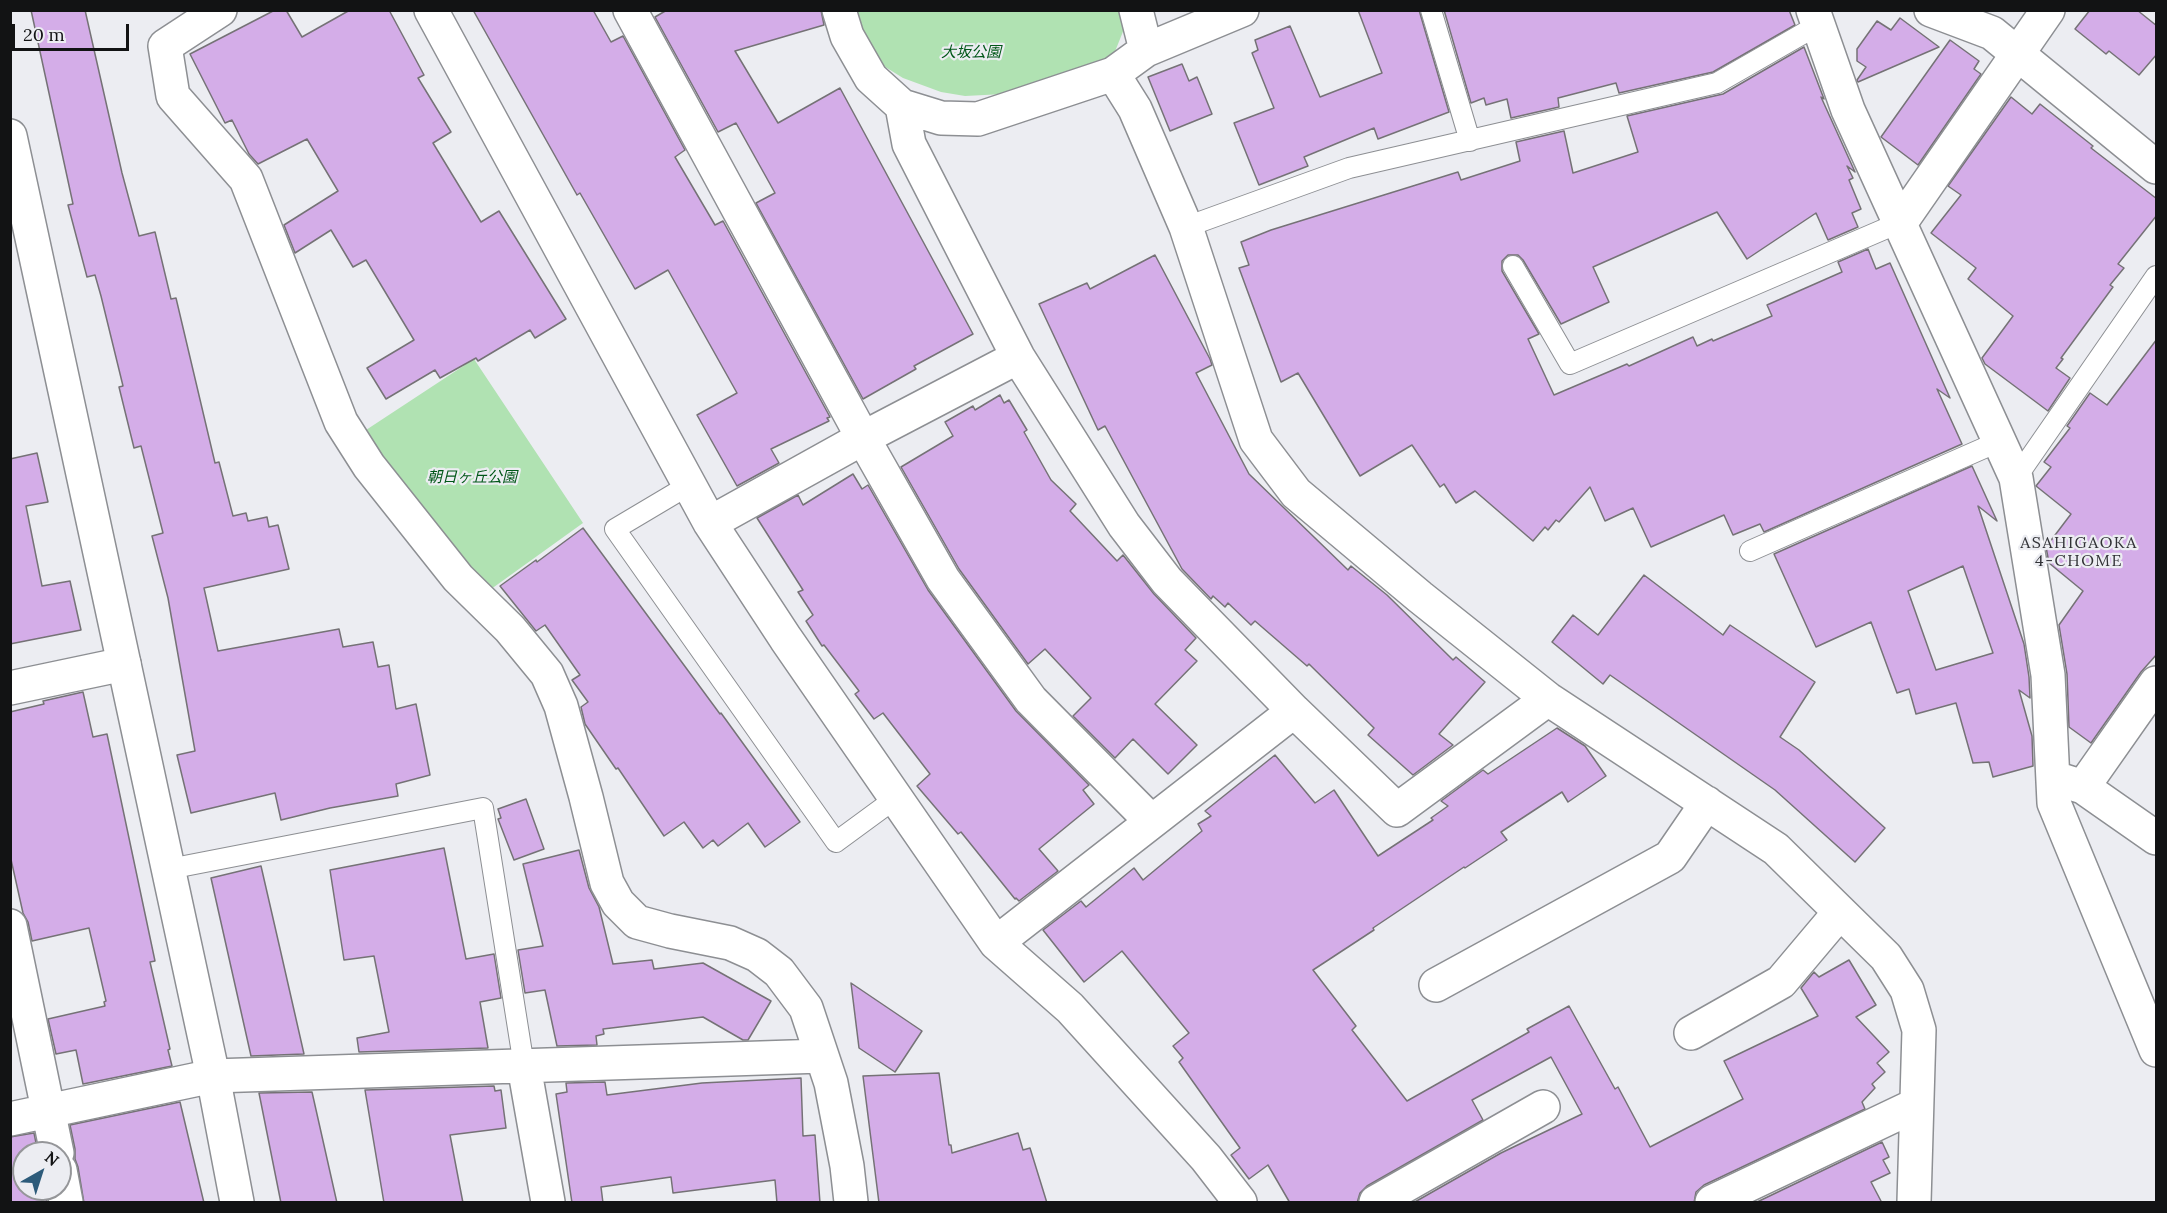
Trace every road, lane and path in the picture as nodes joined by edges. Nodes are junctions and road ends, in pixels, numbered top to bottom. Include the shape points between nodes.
1 (220, 10) edge
2 (431, 10) edge
3 (630, 10) edge
4 (839, 10) edge
5 (1136, 10) edge
6 (1242, 10) edge
7 (1431, 10) edge
8 (1931, 10) edge
9 (2040, 15) edge
10 (1815, 18) edge
11 (1146, 50) junction
12 (2019, 55) junction
13 (1113, 74) junction
14 (902, 106) junction
15 (10, 136) edge
16 (1470, 141) junction
17 (2157, 167) edge
18 (1901, 222) junction
19 (1186, 227) junction
20 (1513, 266) dead end
21 (2157, 276) edge
22 (1018, 357) junction
23 (863, 438) junction
24 (2000, 441) junction
25 (2016, 478) junction
26 (689, 485) junction
27 (710, 523) junction
28 (1750, 551) dead end
29 (124, 664) junction
30 (2157, 683) edge
31 (10, 688) edge
32 (1548, 699) junction
33 (1294, 711) junction
34 (2068, 782) junction
35 (897, 798) junction
36 (1707, 803) junction
37 (1151, 821) junction
38 (2157, 838) edge
39 (169, 869) junction
40 (1840, 912) junction
41 (10, 926) edge
42 (996, 943) junction
43 (1436, 985) dead end
44 (1691, 1033) dead end
45 (2157, 1050) edge
46 (822, 1056) junction
47 (524, 1066) junction
48 (213, 1076) junction
49 (1916, 1105) junction
50 (1543, 1107) dead end
51 (50, 1112) junction
52 (10, 1119) edge
53 (55, 1141) edge
54 (237, 1203) edge
55 (548, 1203) edge
56 (851, 1203) edge
57 (1240, 1203) edge
58 (1376, 1203) edge
59 (1712, 1203) edge
60 (1914, 1203) edge

1 - 46 street via 165,46 173,96 246,179 341,422 369,466 458,578 510,629 547,674 561,706 607,883 618,903 636,922 730,943 757,955 779,972 806,1008
2 - 26 street
3 - 23 street
4 - 14 street via 847,36 871,78
5 - 11 street
6 - 11 street
7 - 16 lane
8 - 12 street via 1992,33
9 - 12 street
10 - 16 lane via 1717,83
10 - 18 street via 1848,110
11 - 13 street
12 - 17 street
12 - 18 street
13 - 14 street via 978,119 941,118
13 - 19 street via 1136,109
14 - 22 street via 909,144
15 - 29 street
16 - 19 lane via 1348,168
18 - 20 lane via 1570,364
18 - 24 street
19 - 32 street via 1256,440 1296,493
21 - 25 lane
22 - 23 street
22 - 33 street via 1124,525 1167,581
23 - 27 street
23 - 37 street via 943,579 1031,699
24 - 25 street
24 - 28 lane
25 - 34 street
26 - 27 street
26 - 35 lane via 615,529 836,842
27 - 35 street
29 - 31 street
29 - 39 street
30 - 34 street
32 - 33 street via 1397,810
32 - 36 street
33 - 37 street
34 - 38 street
34 - 45 street via 2054,803
35 - 42 street
36 - 40 street via 1776,849
36 - 43 street via 1670,857
37 - 42 street
39 - 47 lane via 483,808
39 - 48 street
40 - 44 street via 1781,982
40 - 49 street via 1886,957 1907,990 1919,1030
41 - 51 street
42 - 57 street via 1070,1008 1206,1158
46 - 47 street
46 - 56 street via 831,1083
47 - 48 street
47 - 55 street
48 - 51 street
48 - 54 street
49 - 59 street
49 - 60 street
50 - 58 street
51 - 52 street
51 - 53 street

